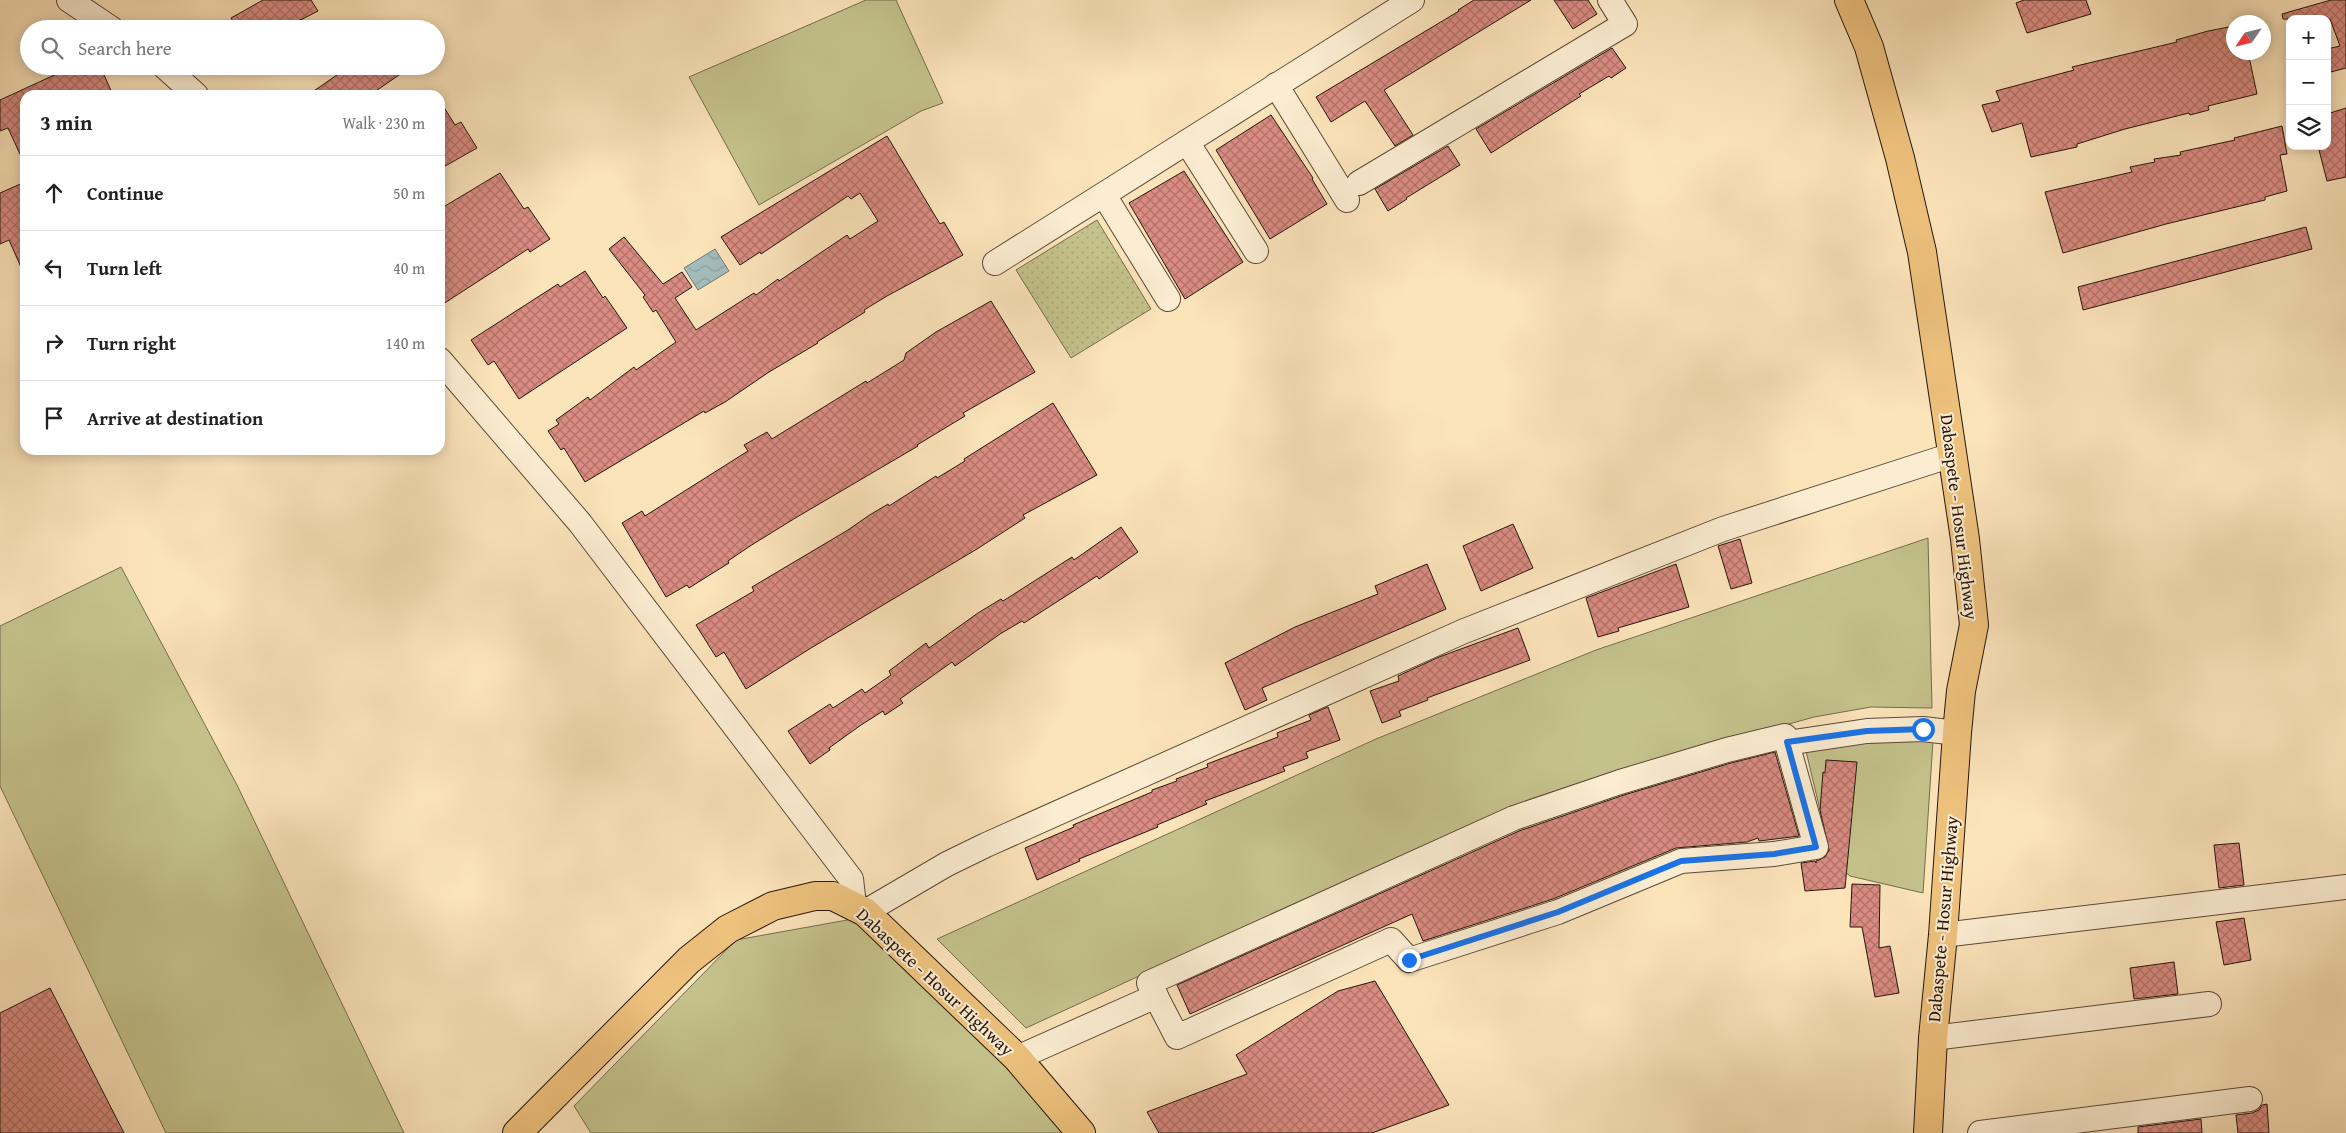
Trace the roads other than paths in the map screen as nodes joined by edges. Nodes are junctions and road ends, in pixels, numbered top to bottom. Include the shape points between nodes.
1 (69, 0) edge
2 (1412, 0) edge
3 (1610, 0) edge
4 (1849, 0) edge
5 (99, 20) edge
6 (174, 75) edge
7 (1276, 85) junction
8 (190, 90) edge
9 (1187, 142) junction
10 (1104, 195) junction
11 (1256, 251) dead end
12 (995, 263) dead end
13 (1168, 299) dead end
14 (445, 366) edge
15 (1952, 456) junction
16 (1957, 733) junction
17 (1787, 742) junction
18 (2346, 887) edge
19 (860, 909) junction
20 (1943, 936) junction
21 (1156, 996) junction
22 (2210, 1004) dead end
23 (1932, 1038) junction
24 (1016, 1058) junction
25 (2250, 1099) dead end
26 (517, 1133) edge
27 (1081, 1133) edge
28 (1928, 1133) edge
29 (1980, 1133) edge

1 - 5 street
2 - 7 street
3 - 7 street via 1625,24 1353,191
4 - 15 highway, Dabaspete - Hosur Highway via 1869,47 1922,252
6 - 8 street
7 - 9 street
9 - 10 street
9 - 11 street
10 - 12 street
10 - 13 street
14 - 19 street via 580,523 851,879
15 - 16 highway, Dabaspete - Hosur Highway via 1974,625 1961,691
15 - 19 street via 1723,529 1462,632 971,853
16 - 17 street via 1923,729 1867,731
16 - 20 highway, Dabaspete - Hosur Highway
17 - 21 street via 1785,736 1728,750 1514,818 1149,983
17 - 21 street via 1816,847 1774,854 1681,861 1558,912 1409,960 1391,940 1177,1037
18 - 20 street
19 - 24 highway, Dabaspete - Hosur Highway
19 - 26 highway, Dabaspete - Hosur Highway via 833,896 815,896 773,906 728,929 689,960
20 - 23 highway, Dabaspete - Hosur Highway
21 - 24 street
22 - 23 street
23 - 28 highway, Dabaspete - Hosur Highway
24 - 27 highway, Dabaspete - Hosur Highway
25 - 29 street

